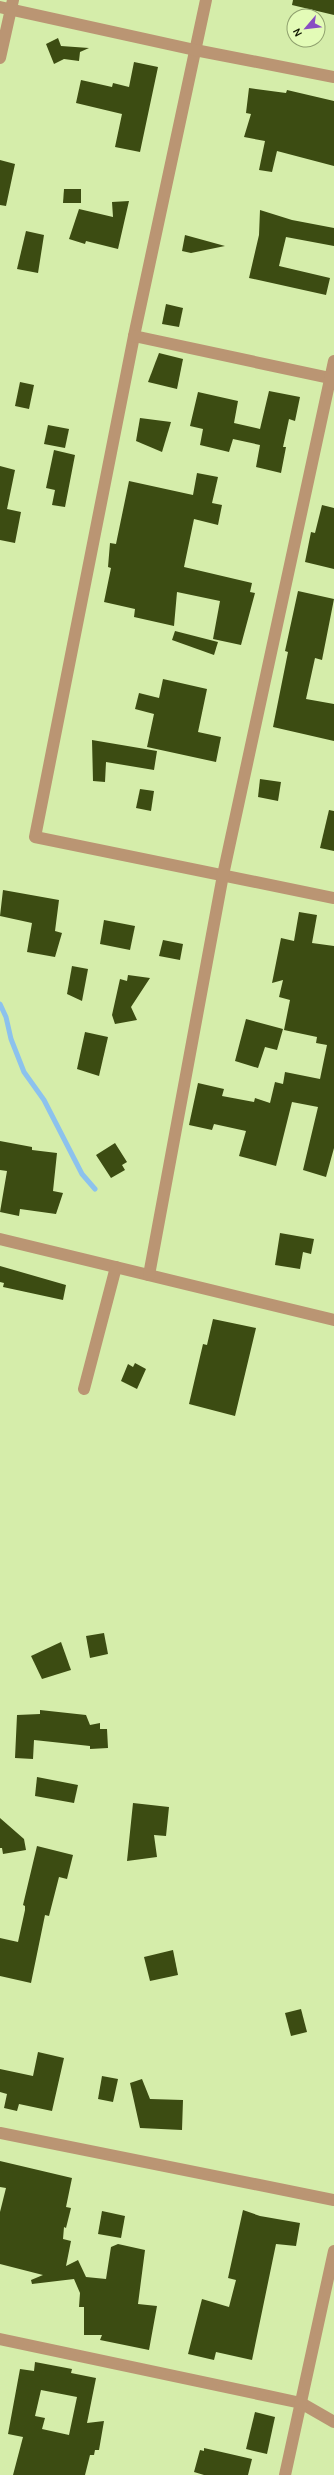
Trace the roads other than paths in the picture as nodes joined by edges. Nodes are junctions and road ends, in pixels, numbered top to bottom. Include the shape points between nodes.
1 (206, 0) edge
2 (8, 6) edge
3 (195, 50) junction
4 (0, 58) edge
5 (334, 77) edge
6 (134, 336) junction
7 (334, 361) edge
8 (332, 379) edge
9 (223, 875) junction
10 (334, 898) edge
11 (0, 1239) edge
12 (116, 1267) junction
13 (149, 1275) junction
14 (334, 1320) edge
15 (84, 1389) dead end
16 (0, 2133) edge
17 (334, 2200) edge
18 (334, 2251) edge
19 (0, 2339) edge
20 (301, 2402) junction
21 (334, 2422) edge
22 (285, 2475) edge

1 - 3 street
2 - 3 street
2 - 4 street
3 - 5 street
3 - 6 street
6 - 8 street
6 - 9 street via 35,837
7 - 8 street
8 - 9 street
9 - 10 street
9 - 13 street
11 - 12 street
12 - 13 street
12 - 15 street
13 - 14 street
16 - 17 street
18 - 20 street
19 - 20 street
20 - 21 street
20 - 22 street

